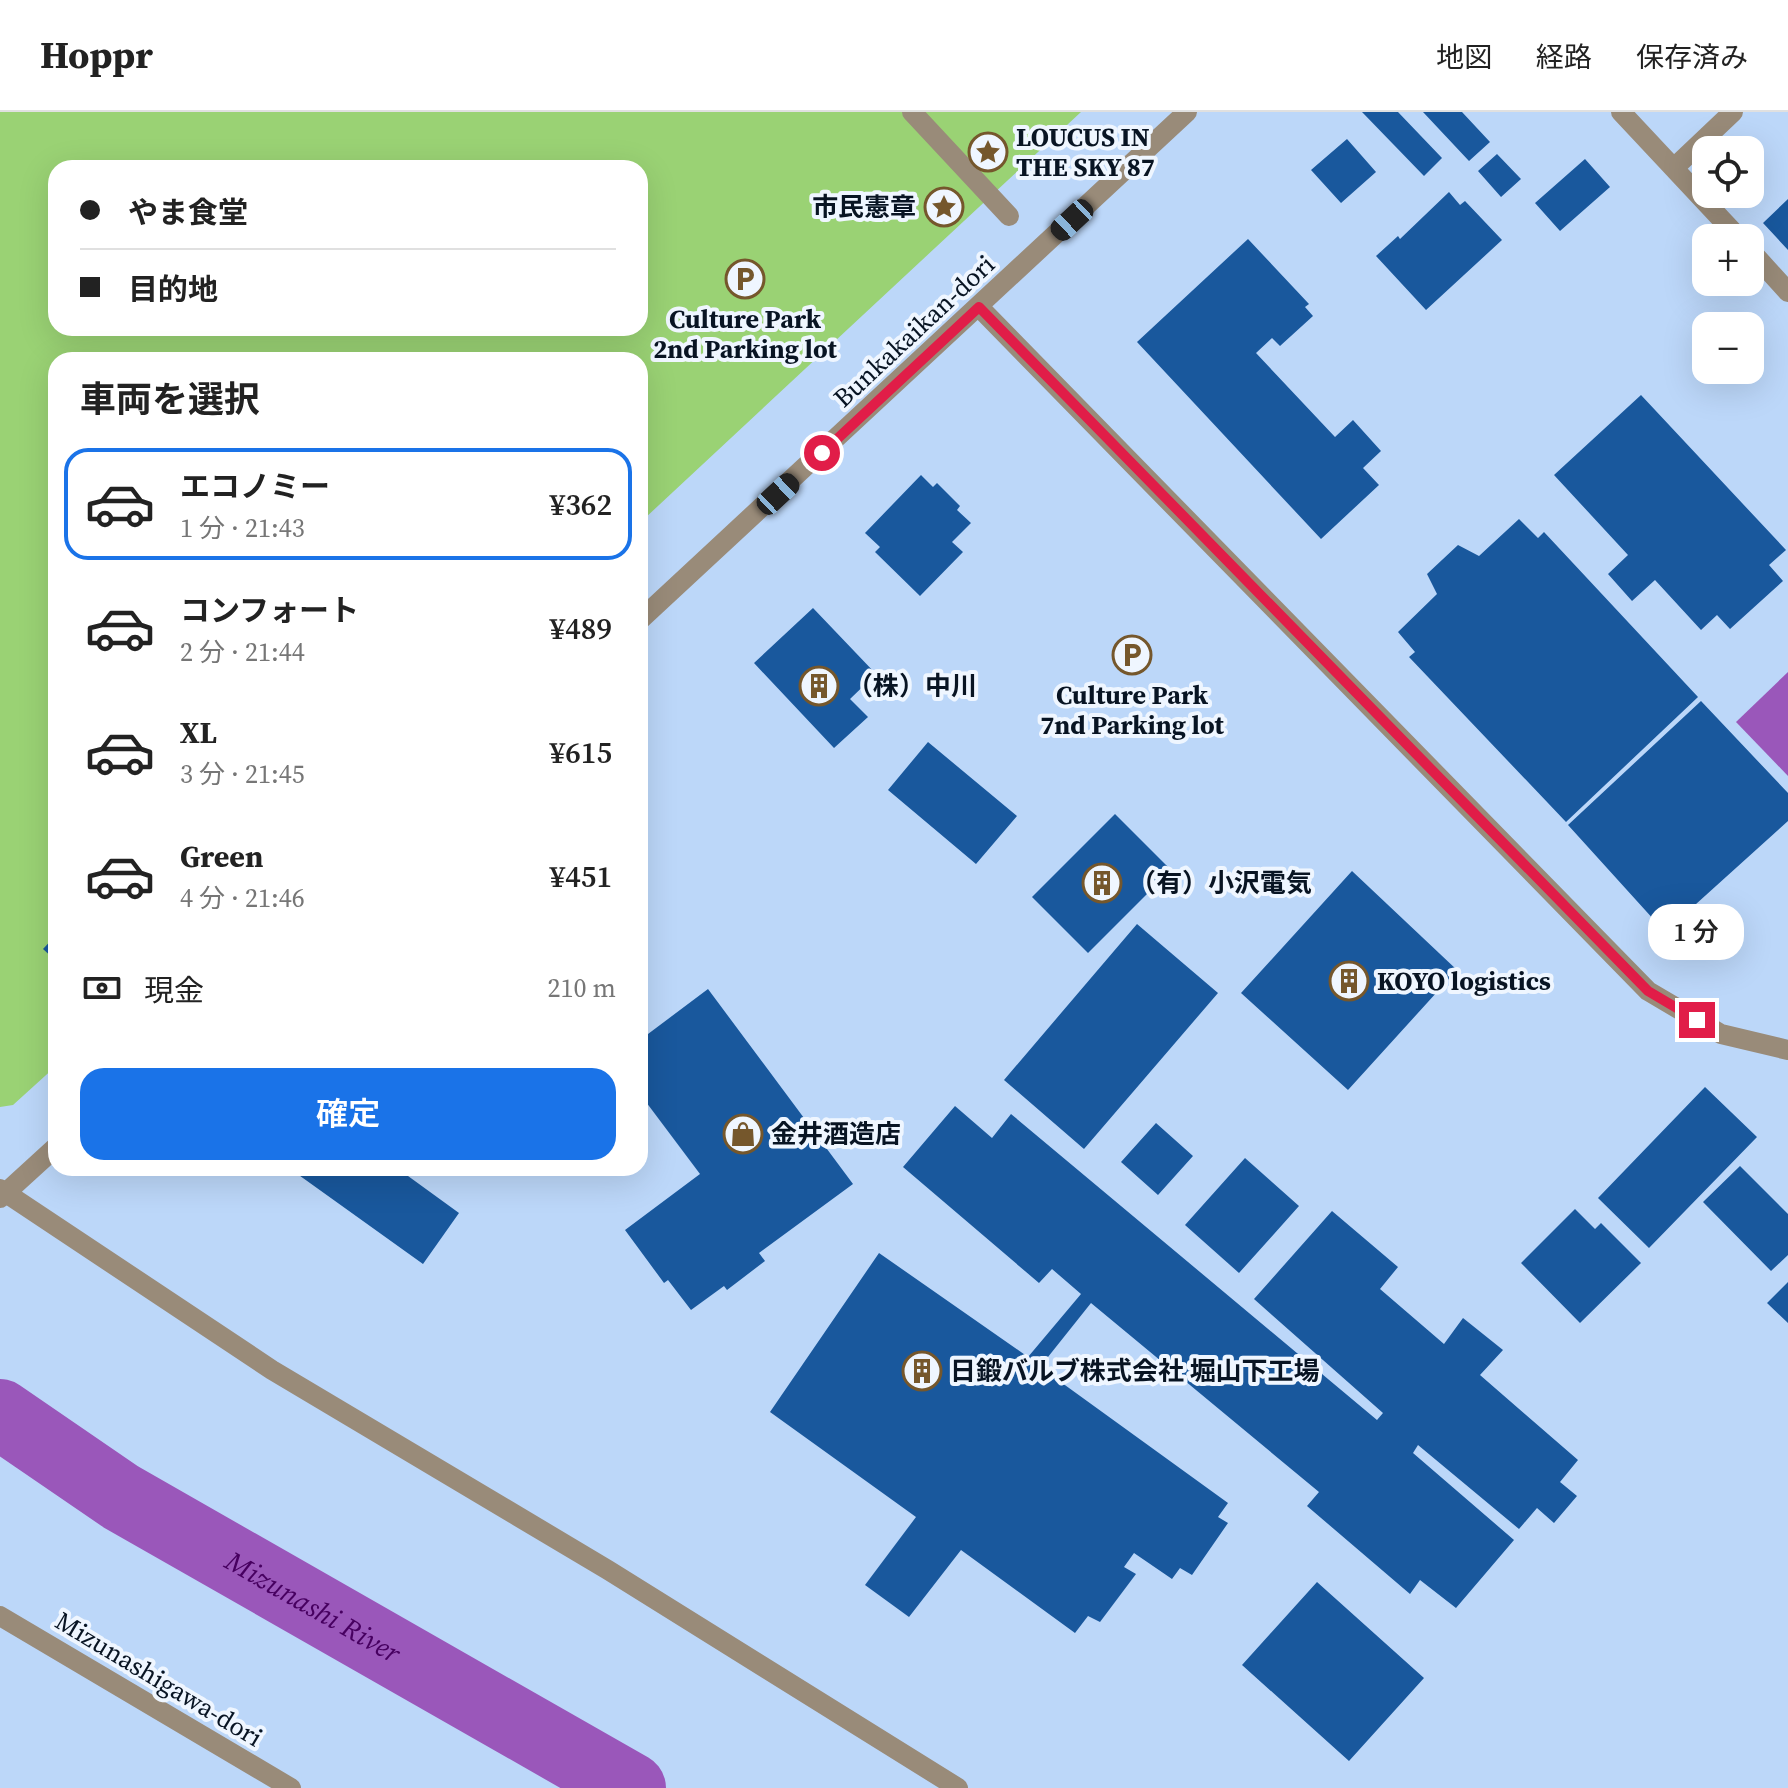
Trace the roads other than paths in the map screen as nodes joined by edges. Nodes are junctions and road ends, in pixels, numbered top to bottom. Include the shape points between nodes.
1 (912, 112) edge
2 (1187, 112) edge
3 (1621, 112) edge
4 (1733, 112) edge
5 (1675, 167) junction
6 (1009, 216) dead end
7 (1726, 224) edge
8 (1764, 265) edge
9 (1788, 292) edge
10 (979, 307) junction
11 (648, 613) edge
12 (1788, 1050) edge
13 (48, 1154) edge
14 (2, 1193) edge
15 (0, 1616) edge
16 (291, 1788) edge
17 (958, 1788) edge

1 - 6 street
2 - 10 street, Bunkakaikan-dori
3 - 5 street
4 - 5 street
5 - 7 street
8 - 9 street
10 - 11 street, Bunkakaikan-dori
10 - 12 street via 1648,991 1721,1034
13 - 14 street
14 - 17 street via 272,1370 608,1570
15 - 16 street, Mizunashigawa-dori

